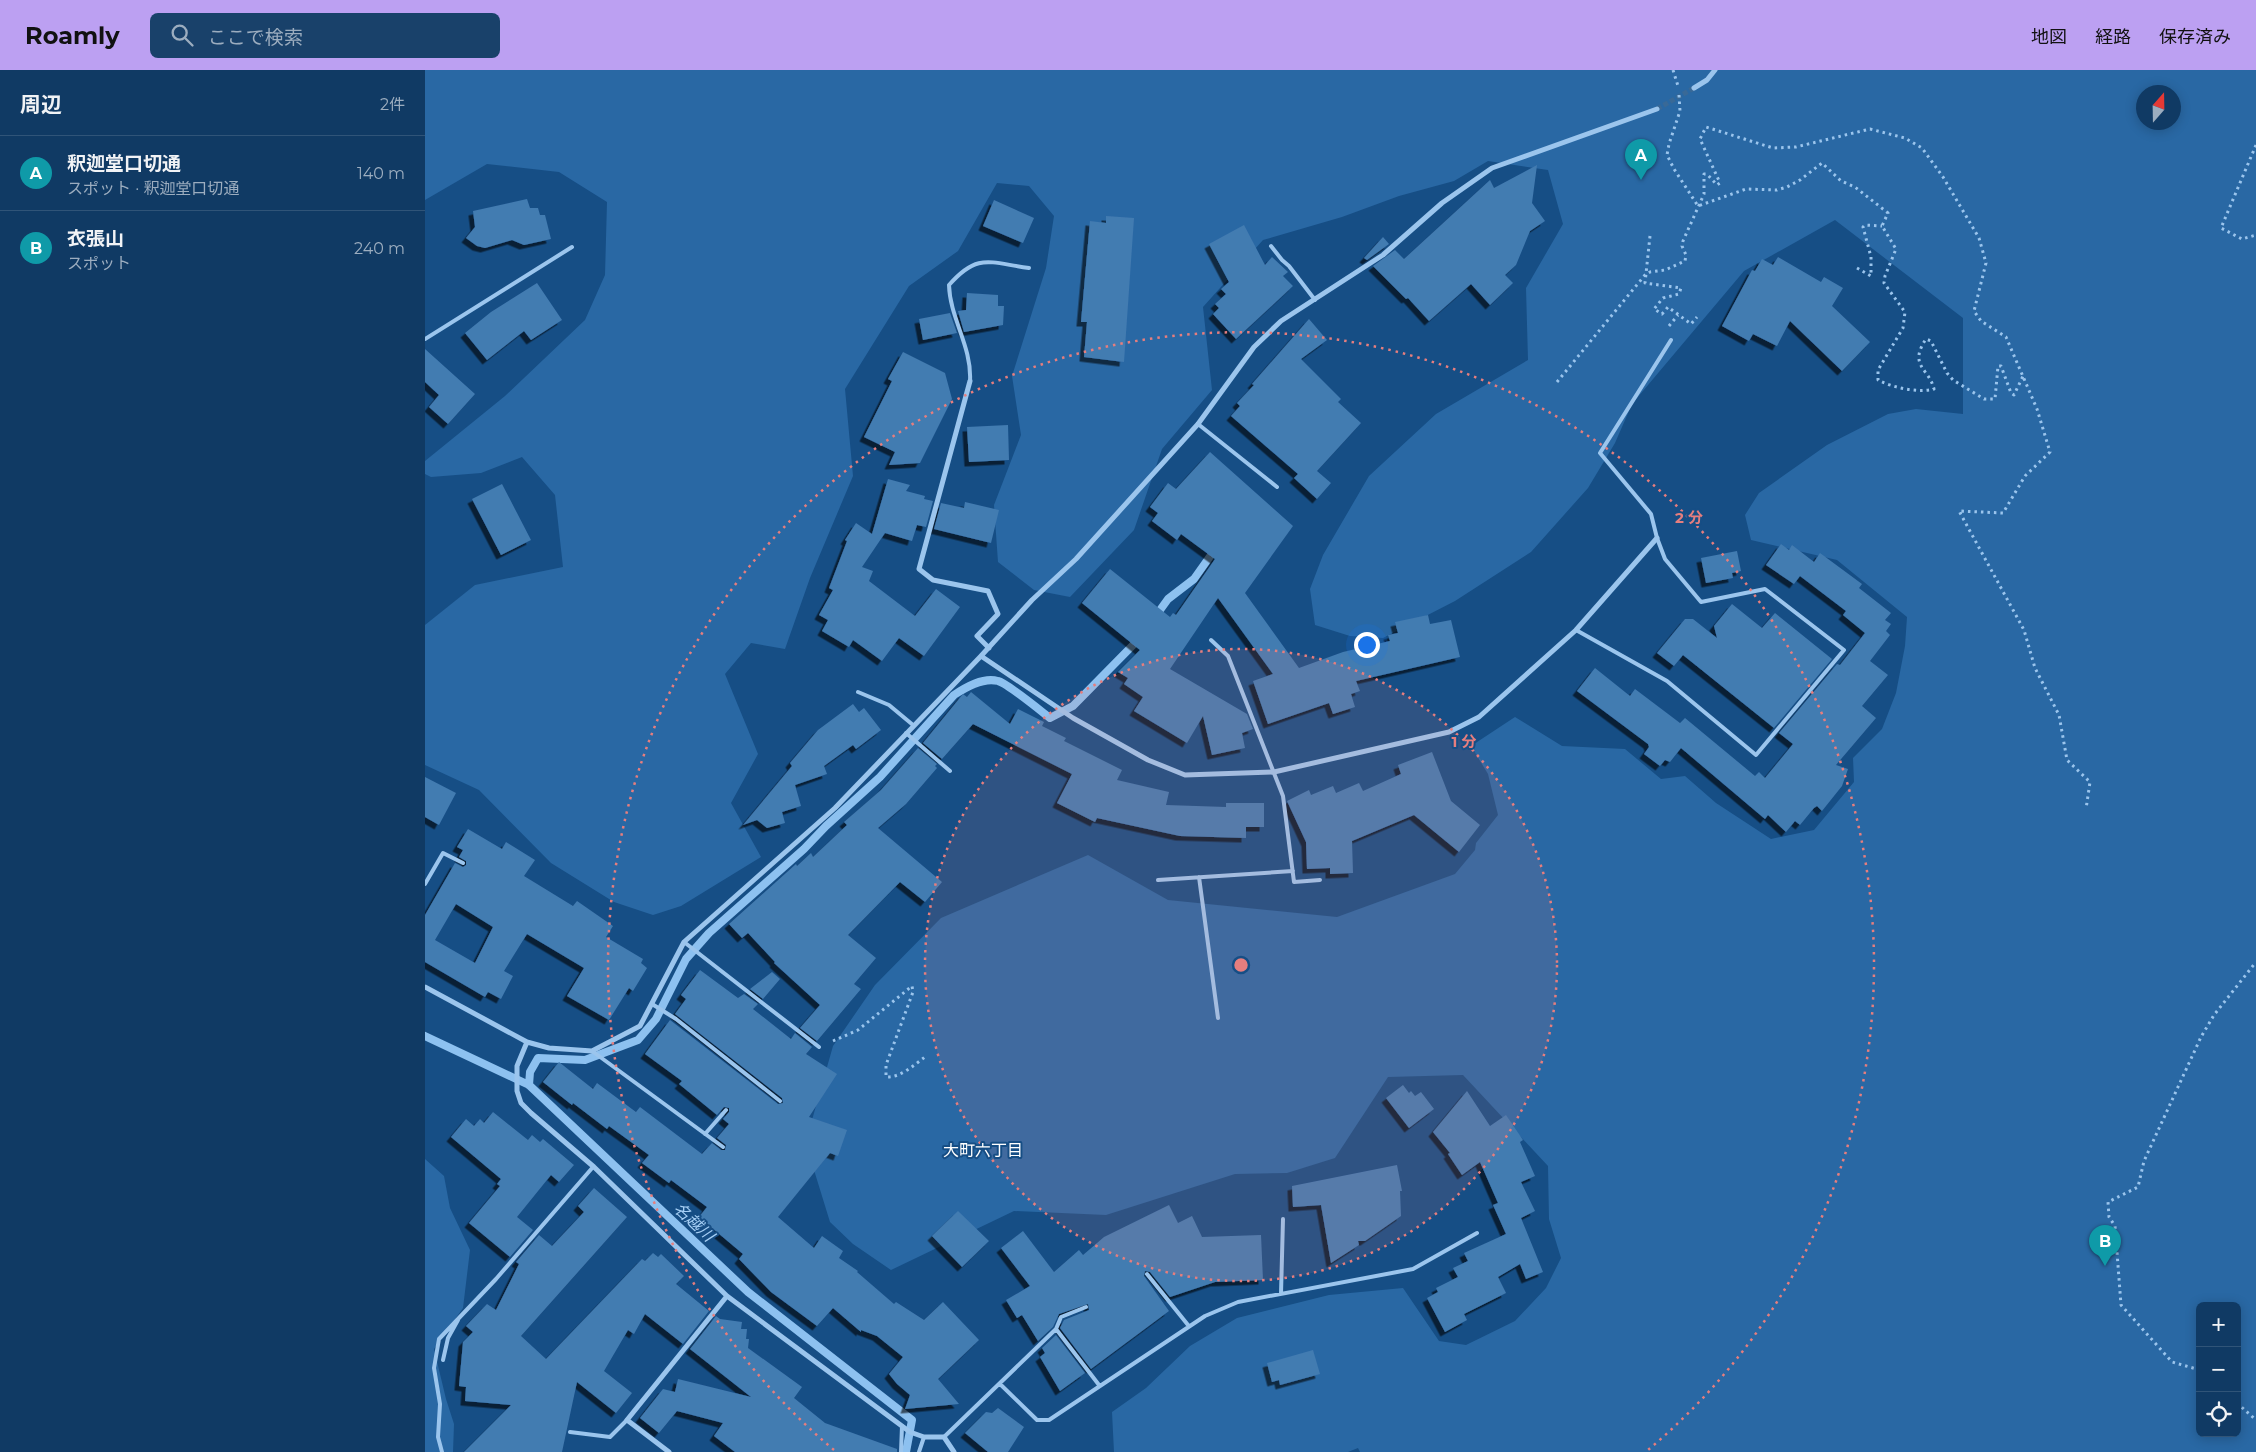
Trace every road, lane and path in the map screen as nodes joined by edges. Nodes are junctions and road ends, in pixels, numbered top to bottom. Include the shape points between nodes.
1 (1673, 70) edge
2 (1715, 70) edge
3 (1695, 88) tunnel mouth
4 (1657, 109) tunnel mouth
5 (2256, 145) edge
6 (1698, 206) junction
7 (1882, 226) junction
8 (2256, 235) edge
9 (1649, 236) dead end
10 (1271, 246) dead end
11 (572, 247) dead end
12 (1029, 268) dead end
13 (1857, 268) dead end
14 (1645, 275) junction
15 (1315, 300) junction
16 (1697, 317) dead end
17 (425, 339) edge
18 (1671, 340) dead end
19 (2024, 374) junction
20 (970, 381) joint
21 (1557, 382) dead end
22 (1198, 424) junction
23 (1277, 487) dead end
24 (1657, 538) junction
25 (1575, 630) junction
26 (1211, 640) dead end
27 (989, 648) junction
28 (981, 656) junction
29 (858, 692) dead end
30 (913, 725) junction
31 (906, 733) junction
32 (950, 771) dead end
33 (1274, 772) junction
34 (2086, 809) dead end
35 (463, 863) dead end
36 (1293, 871) junction
37 (1199, 877) junction
38 (1159, 880) dead end
39 (1320, 880) dead end
40 (425, 884) edge
41 (684, 942) junction
42 (2256, 962) edge
43 (425, 987) edge
44 (652, 1004) junction
45 (1218, 1018) dead end
46 (527, 1042) junction
47 (819, 1047) joint
48 (591, 1051) junction
49 (925, 1057) dead end
50 (780, 1101) dead end
51 (726, 1110) dead end
52 (705, 1134) junction
53 (723, 1147) dead end
54 (593, 1167) junction
55 (1283, 1219) dead end
56 (1477, 1233) dead end
57 (1147, 1274) dead end
58 (1281, 1294) junction
59 (727, 1296) junction
60 (1086, 1307) dead end
61 (460, 1316) junction
62 (1188, 1325) junction
63 (1056, 1328) junction
64 (443, 1360) dead end
65 (2196, 1369) edge
66 (1000, 1384) junction
67 (1099, 1385) junction
68 (2241, 1407) edge
69 (627, 1420) junction
70 (2256, 1420) edge
71 (902, 1426) junction
72 (570, 1432) dead end
73 (923, 1437) junction
74 (944, 1437) junction
75 (442, 1452) edge
76 (669, 1452) edge
77 (901, 1452) edge
78 (919, 1452) edge
79 (954, 1452) edge

1 - 6 path via 1680,111 1667,155
2 - 3 street
4 - 15 street via 1492,168 1442,203 1383,255
5 - 8 path via 2221,228 2242,239
6 - 7 path via 1746,189 1777,190 1787,187 1822,163 1841,181 1855,187 1888,213
6 - 14 path via 1683,241 1687,255 1685,261
6 - 19 path via 1704,194 1704,174 1717,185 1720,183 1700,138 1706,127 1773,148 1796,147 1870,129 1905,138 1922,148 1943,176 1979,238 1986,263 1975,311 1981,320 2006,337
7 - 13 path via 1863,227 1871,256 1871,276
7 - 19 path via 1896,249 1884,283 1905,312 1903,328 1878,370 1879,380 1890,386 1925,391 1934,389 1932,381 1921,368 1919,358 1926,339 1931,341 1953,380 1984,399 1995,400 1998,366 2001,366 2014,394
9 - 14 path
10 - 15 lane
11 - 17 lane
12 - 20 lane via 983,261 966,267 949,285 949,300 971,365
14 - 16 path via 1645,283 1681,288 1679,294 1663,298 1654,309 1662,314 1668,307 1691,324
14 - 21 path
15 - 22 street via 1281,321 1254,347
18 - 24 lane via 1600,453 1651,514
19 - 34 path via 2050,452 2025,476 2003,512 1959,511 2024,630 2035,668 2059,715 2067,760 2089,782
20 - 27 street via 919,569 933,580 988,590 998,614 977,636
22 - 23 lane
22 - 27 street via 1076,560 1031,600
24 - 25 street
24 - 25 lane via 1665,559 1701,602 1765,589 1844,650 1756,755 1667,681
25 - 33 street via 1479,717 1449,732
26 - 33 lane via 1228,656
27 - 28 street
28 - 30 street
28 - 33 street via 1073,718 1148,760 1185,775
29 - 30 lane via 889,705
30 - 31 street
31 - 32 lane
31 - 41 street via 835,808
33 - 36 lane via 1283,796
35 - 40 lane via 443,853
36 - 37 lane
36 - 39 lane via 1294,882
37 - 38 lane
37 - 45 lane
41 - 44 street
41 - 47 lane
42 - 65 path via 2214,1015 2201,1037 2144,1161 2138,1187 2108,1202 2109,1217 2115,1226 2121,1305 2172,1362
43 - 46 street
44 - 48 street via 640,1026
44 - 50 lane
46 - 48 street via 549,1048
46 - 54 street via 517,1066 517,1091 521,1103
47 - 49 path via 858,1030 912,986 913,992 886,1065 886,1077 905,1071
48 - 52 lane
51 - 52 lane
52 - 53 lane
54 - 59 street
54 - 61 lane
55 - 58 lane
56 - 58 lane via 1413,1269
57 - 62 lane
58 - 62 lane via 1238,1302
59 - 69 street
59 - 71 street
60 - 63 lane via 1061,1317
61 - 64 lane via 448,1338
61 - 75 lane via 439,1339 434,1368 440,1404 438,1436
62 - 67 lane
63 - 66 lane
63 - 67 lane
66 - 67 lane via 1037,1420 1049,1420
66 - 74 lane
68 - 70 path
69 - 72 lane via 610,1437
69 - 76 street
71 - 73 street
71 - 77 lane
73 - 74 street
73 - 78 lane
74 - 79 street

